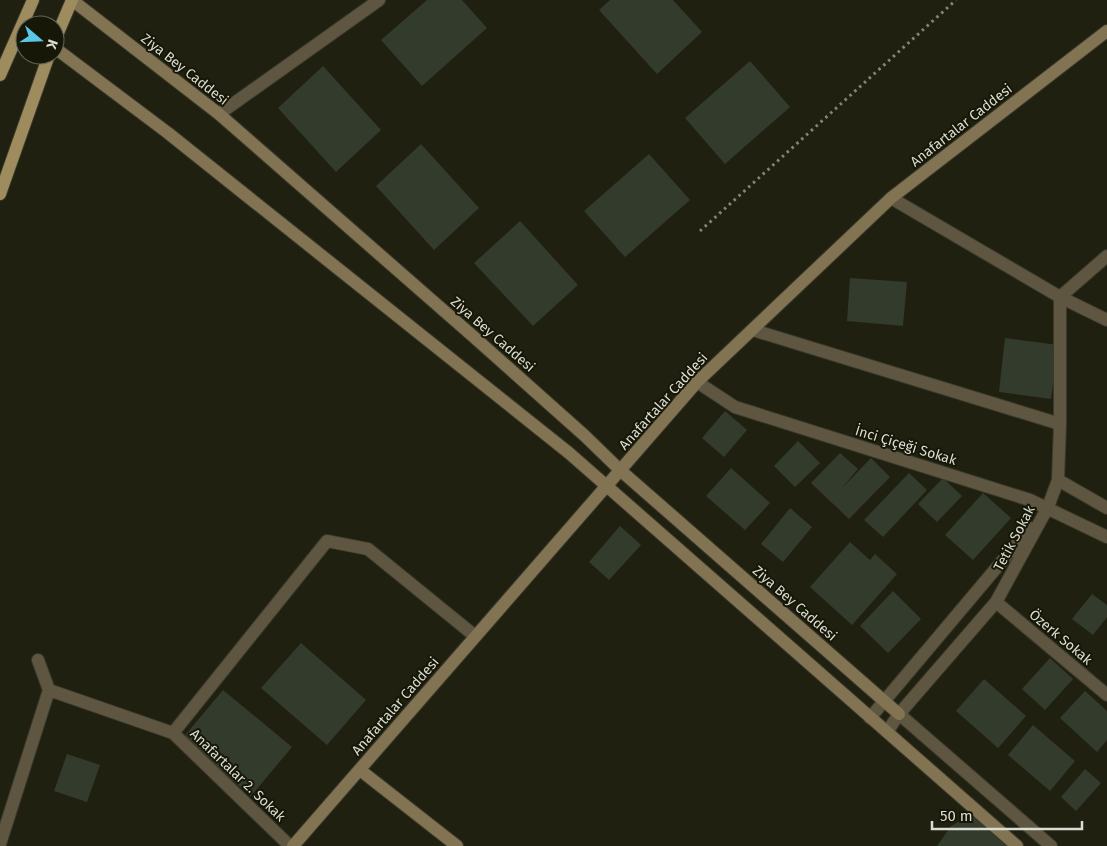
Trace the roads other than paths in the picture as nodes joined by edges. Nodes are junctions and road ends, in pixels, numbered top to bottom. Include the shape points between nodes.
1 (33, 0) edge
2 (72, 0) edge
3 (379, 0) edge
4 (65, 16) edge
5 (1107, 31) edge
6 (65, 56) edge
7 (45, 65) edge
8 (0, 76) edge
9 (219, 114) junction
10 (0, 194) edge
11 (891, 198) junction
12 (1107, 256) edge
13 (1060, 297) junction
14 (1107, 320) edge
15 (752, 330) junction
16 (698, 382) junction
17 (1060, 424) junction
18 (620, 470) junction
19 (1058, 480) junction
20 (606, 486) junction
21 (1048, 507) junction
22 (1107, 508) edge
23 (1107, 537) edge
24 (996, 602) junction
25 (475, 636) junction
26 (38, 660) dead end
27 (49, 690) junction
28 (1107, 695) edge
29 (884, 702) junction
30 (898, 714) junction
31 (870, 718) junction
32 (887, 732) junction
33 (173, 733) junction
34 (360, 770) junction
35 (0, 844) edge
36 (292, 846) edge
37 (457, 846) edge
38 (1017, 846) edge
39 (1051, 846) edge

1 - 8 main road
2 - 4 main road
2 - 9 street, Ziya Bey Caddesi
3 - 9 street
5 - 11 street, Anafartalar Caddesi
6 - 20 street via 168,133
7 - 10 main road
9 - 18 street, Ziya Bey Caddesi
11 - 13 street
11 - 15 street, Anafartalar Caddesi
12 - 13 street
13 - 14 street
13 - 17 street
15 - 16 street, Anafartalar Caddesi
15 - 17 street
16 - 18 street, Anafartalar Caddesi
16 - 21 street, İnci Çiçeği Sokak via 734,407
17 - 19 street
18 - 20 street, Anafartalar Caddesi
18 - 29 street, Ziya Bey Caddesi
19 - 21 street
19 - 22 street
20 - 25 street, Anafartalar Caddesi
20 - 31 street
21 - 23 street, İnci Çiçeği Sokak
21 - 24 street, Tetik Sokak
21 - 29 street, Tetik Sokak
24 - 28 street, Özerk Sokak
24 - 30 street, Tetik Sokak
25 - 33 street via 368,549 327,541
25 - 34 street, Anafartalar Caddesi
26 - 27 street
27 - 33 street, Anafartalar 2. Sokak
27 - 35 street
29 - 30 street, Ziya Bey Caddesi
29 - 31 street
30 - 32 street, Tetik Sokak
30 - 39 street, Ziya Bey Caddesi
31 - 32 street
32 - 38 street
33 - 36 street, Anafartalar 2. Sokak
34 - 36 street, Anafartalar Caddesi
34 - 37 street

